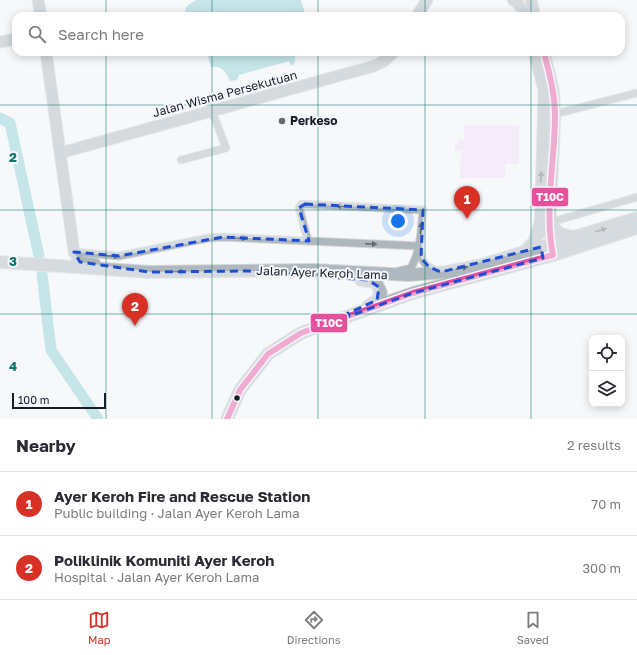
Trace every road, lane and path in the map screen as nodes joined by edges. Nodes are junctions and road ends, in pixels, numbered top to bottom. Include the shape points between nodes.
1 (38, 0) edge
2 (427, 0) edge
3 (513, 0) edge
4 (522, 0) edge
5 (531, 0) edge
6 (535, 0) edge
7 (40, 12) edge
8 (420, 12) edge
9 (526, 12) edge
10 (528, 12) edge
11 (530, 12) edge
12 (531, 12) edge
13 (12, 40) edge
14 (0, 42) edge
15 (47, 56) edge
16 (390, 56) edge
17 (535, 56) edge
18 (545, 56) edge
19 (637, 93) edge
20 (212, 111) junction
21 (555, 114) junction
22 (60, 153) junction
23 (181, 160) dead end
24 (637, 197) edge
25 (637, 218) edge
26 (547, 224) junction
27 (637, 228) edge
28 (576, 238) junction
29 (308, 241) junction
30 (419, 246) junction
31 (547, 251) junction
32 (74, 252) junction
33 (523, 252) junction
34 (2, 262) edge
35 (261, 270) junction
36 (313, 270) junction
37 (149, 272) junction
38 (441, 272) junction
39 (316, 328) junction
40 (227, 419) edge

1 - 7 street
2 - 8 street
3 - 9 street
4 - 10 street
5 - 11 street
6 - 12 street
13 - 14 street
15 - 22 street
16 - 20 street, Jalan Wisma Persekutuan via 374,66
26 -> 17 street via 544,90
18 - 21 street via 554,88
19 - 21 street
20 - 22 street, Jalan Wisma Persekutuan
20 - 23 street via 226,148
21 - 26 street
22 - 32 street
24 - 26 street
28 -> 25 main road, Jalan Ayer Keroh Lama
26 - 28 main road via 560,234
26 - 31 street
26 - 33 main road
27 - 31 main road, Jalan Ayer Keroh Lama
28 - 31 main road, Jalan Ayer Keroh Lama
29 -> 30 street
30 -> 29 street via 423,210 302,204 300,208
32 -> 29 street via 119,256 214,238
30 - 36 street via 411,268 402,271
30 - 38 street via 420,258 424,263 429,268
31 - 33 main road, Jalan Ayer Keroh Lama
31 - 39 main road, Jalan Ayer Keroh Lama via 413,293
32 - 34 street via 68,261 60,263
32 - 37 street via 80,262
38 -> 33 main road, Jalan Ayer Keroh Lama via 481,265
34 - 37 main road, Jalan Ayer Keroh Lama
35 - 36 main road, Jalan Ayer Keroh Lama
37 -> 35 main road, Jalan Ayer Keroh Lama
35 - 39 main road via 376,282 381,293 374,303
36 - 38 main road, Jalan Ayer Keroh Lama via 409,275
39 - 40 main road, Jalan Ayer Keroh Lama via 301,333 268,354 240,390

